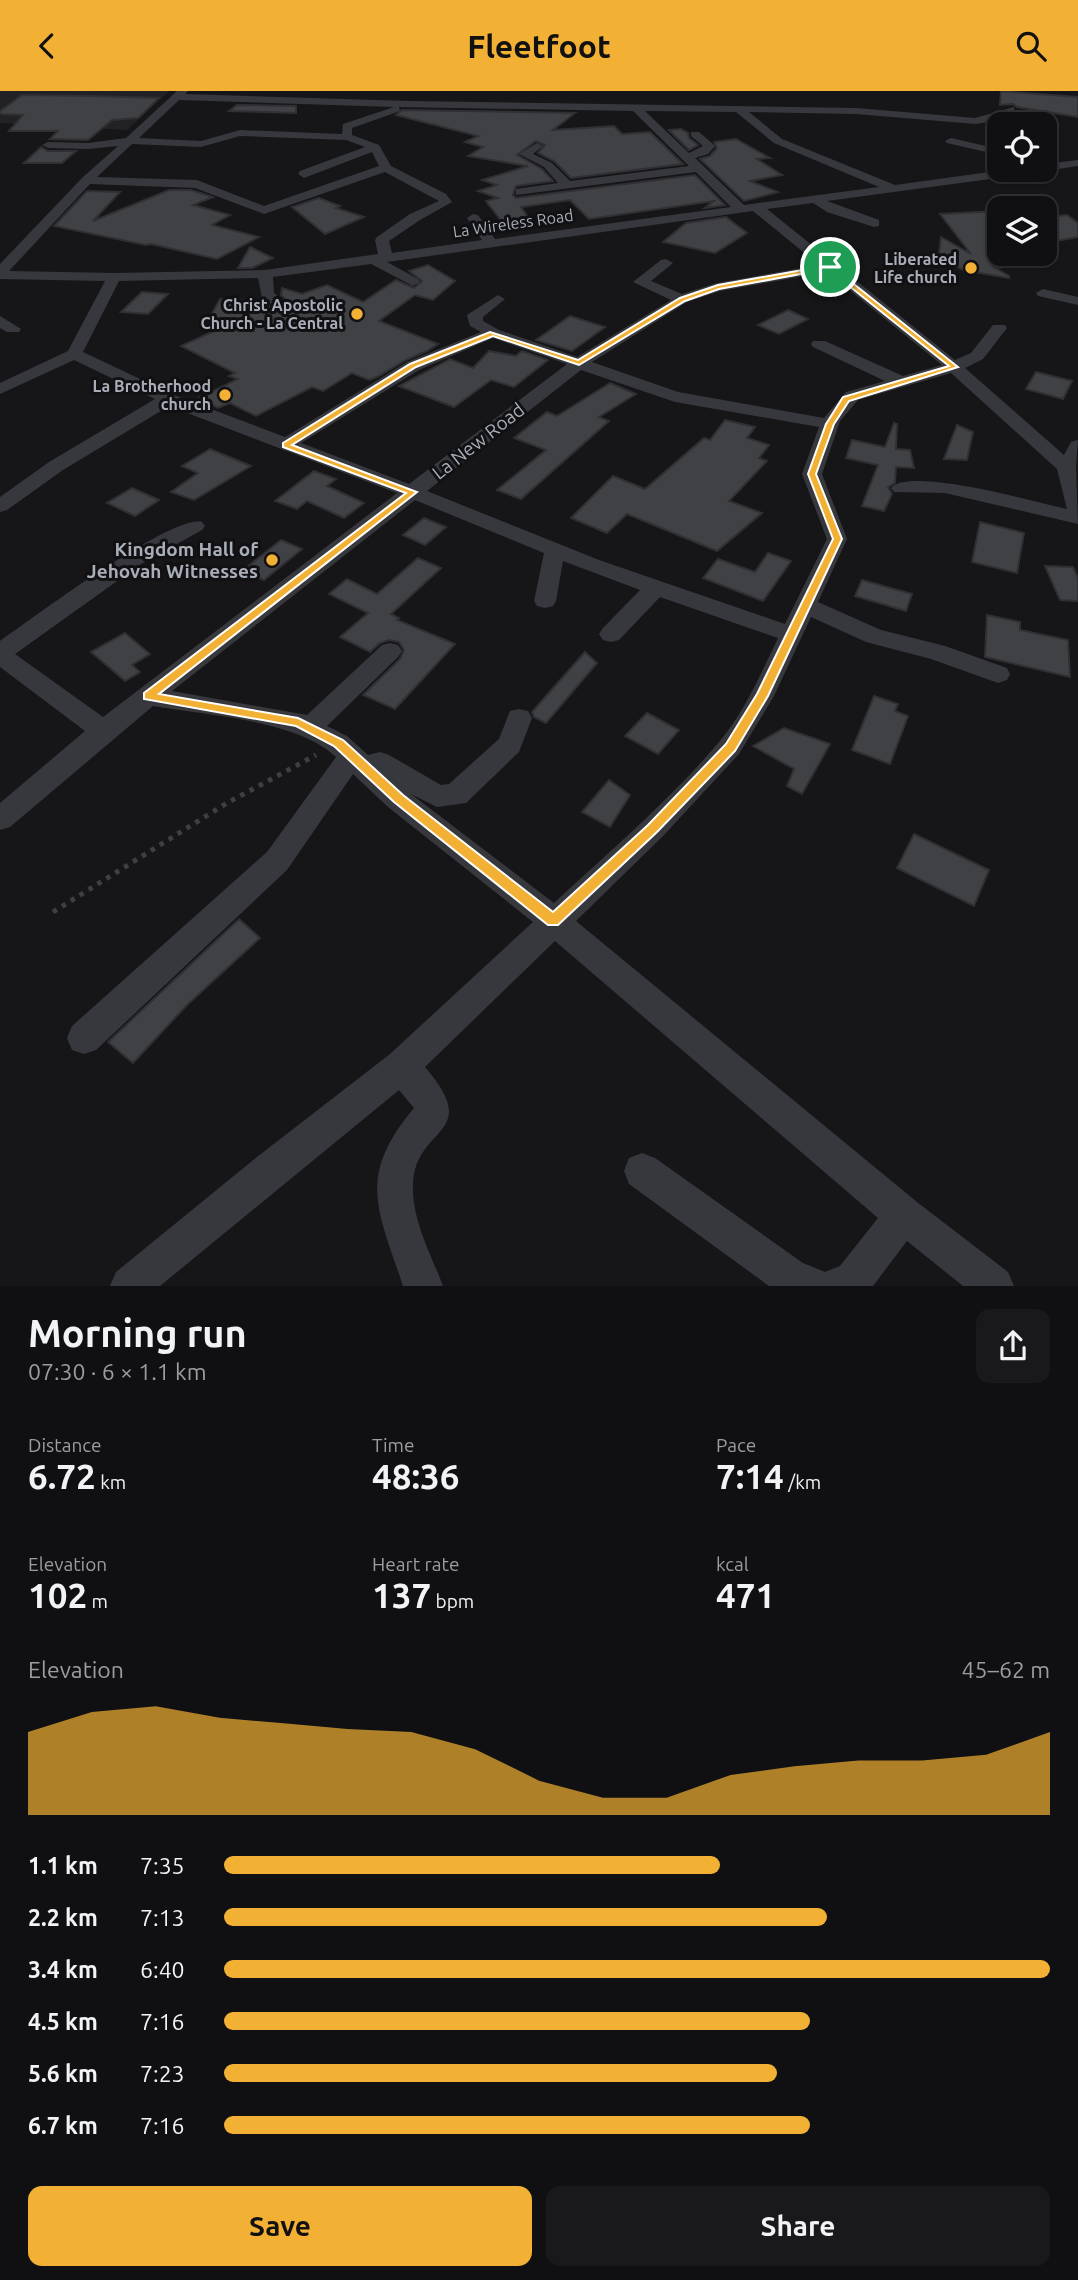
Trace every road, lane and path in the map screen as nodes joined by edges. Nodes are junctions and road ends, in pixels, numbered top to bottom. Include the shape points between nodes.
1 (471, 92) edge
2 (179, 94) edge
3 (839, 95) dead end
4 (409, 97) edge
5 (521, 106) junction
6 (637, 109) junction
7 (738, 109) junction
8 (1010, 109) dead end
9 (856, 111) junction
10 (503, 115) dead end
11 (695, 134) dead end
12 (347, 137) junction
13 (128, 141) junction
14 (951, 141) dead end
15 (48, 145) dead end
16 (537, 146) dead end
17 (375, 147) junction
18 (987, 149) edge
19 (685, 157) junction
20 (1078, 163) edge
21 (1057, 164) edge
22 (607, 165) dead end
23 (386, 169) junction
24 (698, 169) junction
25 (304, 174) dead end
26 (987, 176) edge
27 (618, 179) junction
28 (87, 180) junction
29 (567, 185) junction
30 (896, 189) junction
31 (520, 192) dead end
32 (817, 200) junction
33 (750, 209) junction
34 (472, 218) dead end
35 (874, 223) dead end
36 (492, 244) junction
37 (380, 259) junction
38 (666, 263) dead end
39 (830, 267) junction
40 (0, 274) edge
41 (265, 274) junction
42 (114, 277) junction
43 (413, 282) dead end
44 (1043, 293) dead end
45 (498, 299) dead end
46 (682, 299) junction
47 (1078, 301) edge
48 (284, 308) dead end
49 (999, 328) dead end
50 (493, 333) junction
51 (819, 344) dead end
52 (74, 353) junction
53 (579, 363) junction
54 (954, 367) junction
55 (901, 382) junction
56 (0, 389) edge
57 (168, 399) junction
58 (830, 424) junction
59 (286, 445) junction
60 (1078, 446) edge
61 (1066, 467) junction
62 (901, 488) dead end
63 (412, 492) junction
64 (0, 506) edge
65 (1078, 512) edge
66 (1078, 518) edge
67 (195, 526) dead end
68 (555, 551) junction
69 (656, 587) junction
70 (545, 601) dead end
71 (806, 605) junction
72 (611, 634) dead end
73 (793, 635) junction
74 (390, 651) dead end
75 (0, 654) edge
76 (998, 674) dead end
77 (148, 696) junction
78 (519, 718) dead end
79 (309, 728) junction
80 (103, 731) junction
81 (352, 755) junction
82 (0, 819) edge
83 (53, 912) dead end
84 (553, 920) junction
85 (84, 1038) dead end
86 (402, 1066) junction
87 (642, 1171) dead end
88 (904, 1215) junction
89 (130, 1286) edge
90 (423, 1286) edge
91 (813, 1286) edge
92 (838, 1286) edge
93 (994, 1286) edge

1 - 5 street
2 - 4 street via 385,103
2 - 13 street
3 - 9 street
4 - 5 street
4 - 12 street via 347,126
5 - 6 street
5 - 10 street
6 - 7 street via 660,104
6 - 19 street
7 - 9 street
7 - 30 street via 778,141
8 - 9 street via 979,121
11 - 19 street via 709,146
12 - 13 street via 240,133 201,144
12 - 17 street
13 - 15 street
13 - 28 street
14 - 18 street
16 - 29 street via 524,154 548,165
17 - 23 street
17 - 25 street
19 - 24 street
20 - 21 street
22 - 27 street
23 - 28 street via 264,210 197,184
23 - 37 street via 446,202 382,240
24 - 27 street
24 - 33 street
26 - 30 street, La Wireless Road
27 - 29 street
28 - 40 street
29 - 31 street
30 - 32 street, La Wireless Road
32 - 33 street, La Wireless Road
32 - 35 street
33 - 36 street, La Wireless Road
33 - 39 street
34 - 36 street
36 - 37 street, La Wireless Road
37 - 41 street, La Wireless Road
37 - 43 street
38 - 46 street via 640,282
39 - 46 street, La New Road via 718,287
39 - 54 street
40 - 42 street, La Wireless Road
41 - 42 street, La Wireless Road
41 - 48 street via 267,295
42 - 52 street
44 - 47 street
45 - 50 street via 475,315 475,323
46 - 53 street, La New Road
49 - 54 street via 977,356
50 - 53 street
50 - 59 street via 413,366
51 - 55 street
52 - 56 street
52 - 57 street
53 - 58 street via 693,402
53 - 63 street, La New Road
54 - 55 street
54 - 61 street
55 - 58 street via 846,399
57 - 59 street
57 - 64 street via 56,466
58 - 71 street via 812,474 838,539
59 - 63 street
60 - 61 street
61 - 65 street
62 - 66 street via 945,487
63 - 68 street
63 - 77 street, La New Road
67 - 75 street via 134,559
68 - 69 street
68 - 70 street
69 - 72 street
69 - 73 street
71 - 73 street
71 - 76 street via 874,636
73 - 84 street via 730,747 653,828
74 - 79 street
75 - 80 street
77 - 79 street via 290,720
77 - 80 street, La New Road
78 - 81 street via 510,745 450,797 437,796 380,762
79 - 81 street
80 - 82 street, La New Road
81 - 83 path via 227,803
81 - 84 street via 436,830
81 - 85 street via 277,861
84 - 86 street
84 - 88 street
86 - 89 street
86 - 90 street via 431,1101 432,1115 402,1153 394,1189
87 - 91 street via 791,1278
88 - 92 street via 853,1281
88 - 93 street

